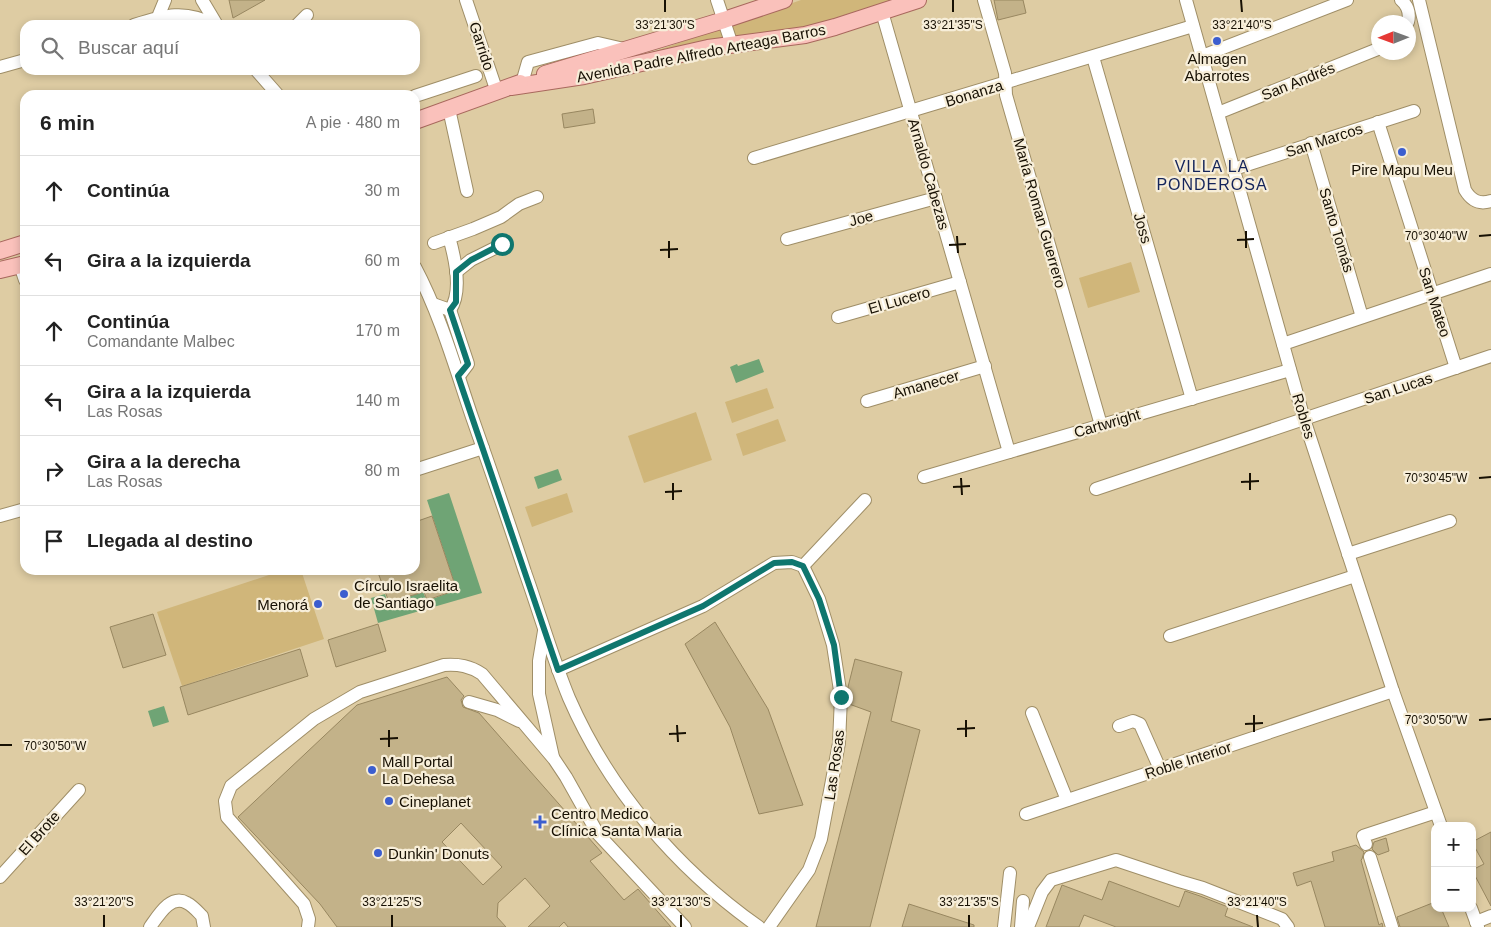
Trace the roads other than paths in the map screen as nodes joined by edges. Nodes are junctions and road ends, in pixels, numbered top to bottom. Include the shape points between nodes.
1 (165, 0) edge
2 (202, 0) edge
3 (466, 0) edge
4 (717, 0) edge
5 (918, 0) edge
6 (984, 0) edge
7 (1186, 0) edge
8 (1347, 0) edge
9 (1420, 0) edge
10 (779, 1) edge
11 (882, 12) junction
12 (308, 15) dead end
13 (158, 17) junction
14 (149, 20) edge
15 (206, 20) edge
16 (213, 20) edge
17 (302, 20) edge
18 (724, 20) junction
19 (1193, 26) junction
20 (732, 45) junction
21 (1371, 52) edge
22 (1202, 56) junction
23 (1093, 57) junction
24 (20, 61) edge
25 (0, 67) edge
26 (260, 75) edge
27 (476, 76) dead end
28 (1006, 83) junction
29 (510, 87) junction
30 (274, 90) edge
31 (420, 94) edge
32 (449, 109) junction
33 (1414, 111) dead end
34 (911, 112) junction
35 (1218, 113) junction
36 (420, 119) edge
37 (1378, 122) junction
38 (1311, 143) junction
39 (754, 158) dead end
40 (1234, 169) junction
41 (467, 191) dead end
42 (537, 197) dead end
43 (936, 198) junction
44 (1491, 201) edge
45 (449, 237) junction
46 (787, 239) dead end
47 (434, 243) dead end
48 (502, 244) dead end
49 (20, 245) edge
50 (0, 251) edge
51 (0, 270) edge
52 (20, 270) edge
53 (456, 272) junction
54 (1491, 274) edge
55 (960, 282) junction
56 (420, 285) edge
57 (1432, 294) junction
58 (432, 304) junction
59 (450, 310) junction
60 (838, 317) dead end
61 (1362, 317) junction
62 (1283, 344) junction
63 (1491, 356) edge
64 (984, 366) junction
65 (1456, 368) junction
66 (1290, 370) junction
67 (458, 376) junction
68 (1192, 398) junction
69 (867, 401) dead end
70 (1304, 419) junction
71 (1101, 425) junction
72 (483, 448) junction
73 (1009, 452) junction
74 (420, 468) edge
75 (924, 478) dead end
76 (1096, 489) dead end
77 (865, 500) dead end
78 (20, 510) edge
79 (0, 516) edge
80 (1450, 521) dead end
81 (1348, 554) junction
82 (803, 566) junction
83 (1355, 576) junction
84 (544, 629) junction
85 (1170, 636) dead end
86 (558, 670) junction
87 (1393, 691) junction
88 (469, 702) dead end
89 (1032, 713) dead end
90 (1119, 726) dead end
91 (529, 728) junction
92 (554, 759) junction
93 (1160, 769) junction
94 (79, 790) dead end
95 (1067, 800) junction
96 (1436, 812) junction
97 (1026, 814) dead end
98 (1440, 822) edge
99 (1366, 844) dead end
100 (1370, 857) dead end
101 (1151, 864) dead end
102 (1010, 873) dead end
103 (0, 876) edge
104 (1203, 888) junction
105 (1023, 901) dead end
106 (1472, 912) edge
107 (1491, 916) edge
108 (1477, 924) edge
109 (150, 927) edge
110 (204, 927) edge
111 (308, 927) edge
112 (685, 927) edge
113 (759, 927) edge
114 (769, 927) edge
115 (1004, 927) edge
116 (1020, 927) edge
117 (1028, 927) edge
118 (1288, 927) edge
119 (1392, 927) edge

1 - 13 street
2 - 16 street
3 - 29 street, Garrido
4 - 18 street
5 - 11 main road, Avenida Padre Alfredo Arteaga Barros
6 - 28 street, María Roman Guerrero
7 - 19 street, Robles
8 - 22 street
9 - 44 street via 1465,190 1476,202
10 - 18 main road, Avenida Padre Alfredo Arteaga Barros
11 - 20 main road, Avenida Padre Alfredo Arteaga Barros via 804,35
11 - 34 street, Arnaldo Cabezas
12 - 17 street
13 - 14 street
13 - 15 street via 188,14
18 - 20 street
18 - 29 main road, Avenida Padre Alfredo Arteaga Barros
19 - 22 street, Robles
19 - 23 street, Bonanza
20 - 29 main road, Avenida Padre Alfredo Arteaga Barros via 584,76
21 - 35 street, San Andrés
22 - 35 street, Robles
23 - 28 street, Bonanza
23 - 68 street, Joss
24 - 25 street
26 - 30 street
27 - 31 street
28 - 34 street, Bonanza
28 - 71 street, María Roman Guerrero via 1006,95
29 - 32 main road, Avenida Padre Alfredo Arteaga Barros
32 - 36 main road, Avenida Padre Alfredo Arteaga Barros
32 - 41 street
33 - 37 street, San Marcos
34 - 39 street, Bonanza
34 - 43 street, Arnaldo Cabezas
35 - 40 street, Robles
37 - 38 street, San Marcos
37 - 57 street, San Mateo
38 - 40 street, San Marcos
38 - 61 street, Santo Tomás
40 - 62 street, Robles
42 - 45 street via 519,204 501,217
43 - 46 street, Joe
43 - 55 street, Arnaldo Cabezas
45 - 47 street
45 - 53 street
48 - 53 street
49 - 50 main road
51 - 52 main road
53 - 59 street via 456,302
54 - 57 street
55 - 60 street, El Lucero
55 - 64 street, Arnaldo Cabezas
56 - 58 street
57 - 61 street
57 - 65 street, San Mateo
58 - 59 street
58 - 67 street
59 - 67 street via 468,364
61 - 62 street
62 - 66 street, Robles
63 - 65 street, San Lucas
64 - 69 street, Amanecer
64 - 73 street, Arnaldo Cabezas
65 - 70 street, San Lucas
66 - 68 street, Cartwright
66 - 70 street, Robles
67 - 72 street
68 - 71 street, Cartwright
70 - 76 street, San Lucas
70 - 81 street, Robles
71 - 73 street, Cartwright
72 - 74 street
72 - 84 street
73 - 75 street, Cartwright
77 - 82 street
78 - 79 street
80 - 81 street
81 - 83 street, Robles
82 - 86 street via 792,562 774,563 703,606
82 - 114 street, Las Rosas via 819,599 834,645 841,697 839,743 821,839 808,870
83 - 85 street
83 - 87 street, Robles
84 - 86 street
84 - 92 street via 539,660 540,694
86 - 113 street via 598,754 637,811 672,852 716,895
87 - 93 street, Roble Interior
87 - 96 street, Robles
88 - 91 street via 497,710
89 - 95 street
90 - 93 street via 1133,721 1140,724
91 - 92 street
91 - 111 street via 482,674 460,665 444,665 360,692 314,719 231,786 225,801 227,817 304,904
92 - 112 street via 598,834
93 - 95 street, Roble Interior
94 - 103 street, El Brote
95 - 97 street, Roble Interior
96 - 98 street, Robles
96 - 99 street via 1363,836
100 - 119 street
101 - 104 street via 1184,876
102 - 115 street
104 - 117 street via 1116,860 1051,880 1042,892
104 - 118 street via 1282,919
105 - 116 street
106 - 108 street
107 - 108 street
109 - 110 street via 165,906 181,901 202,916

